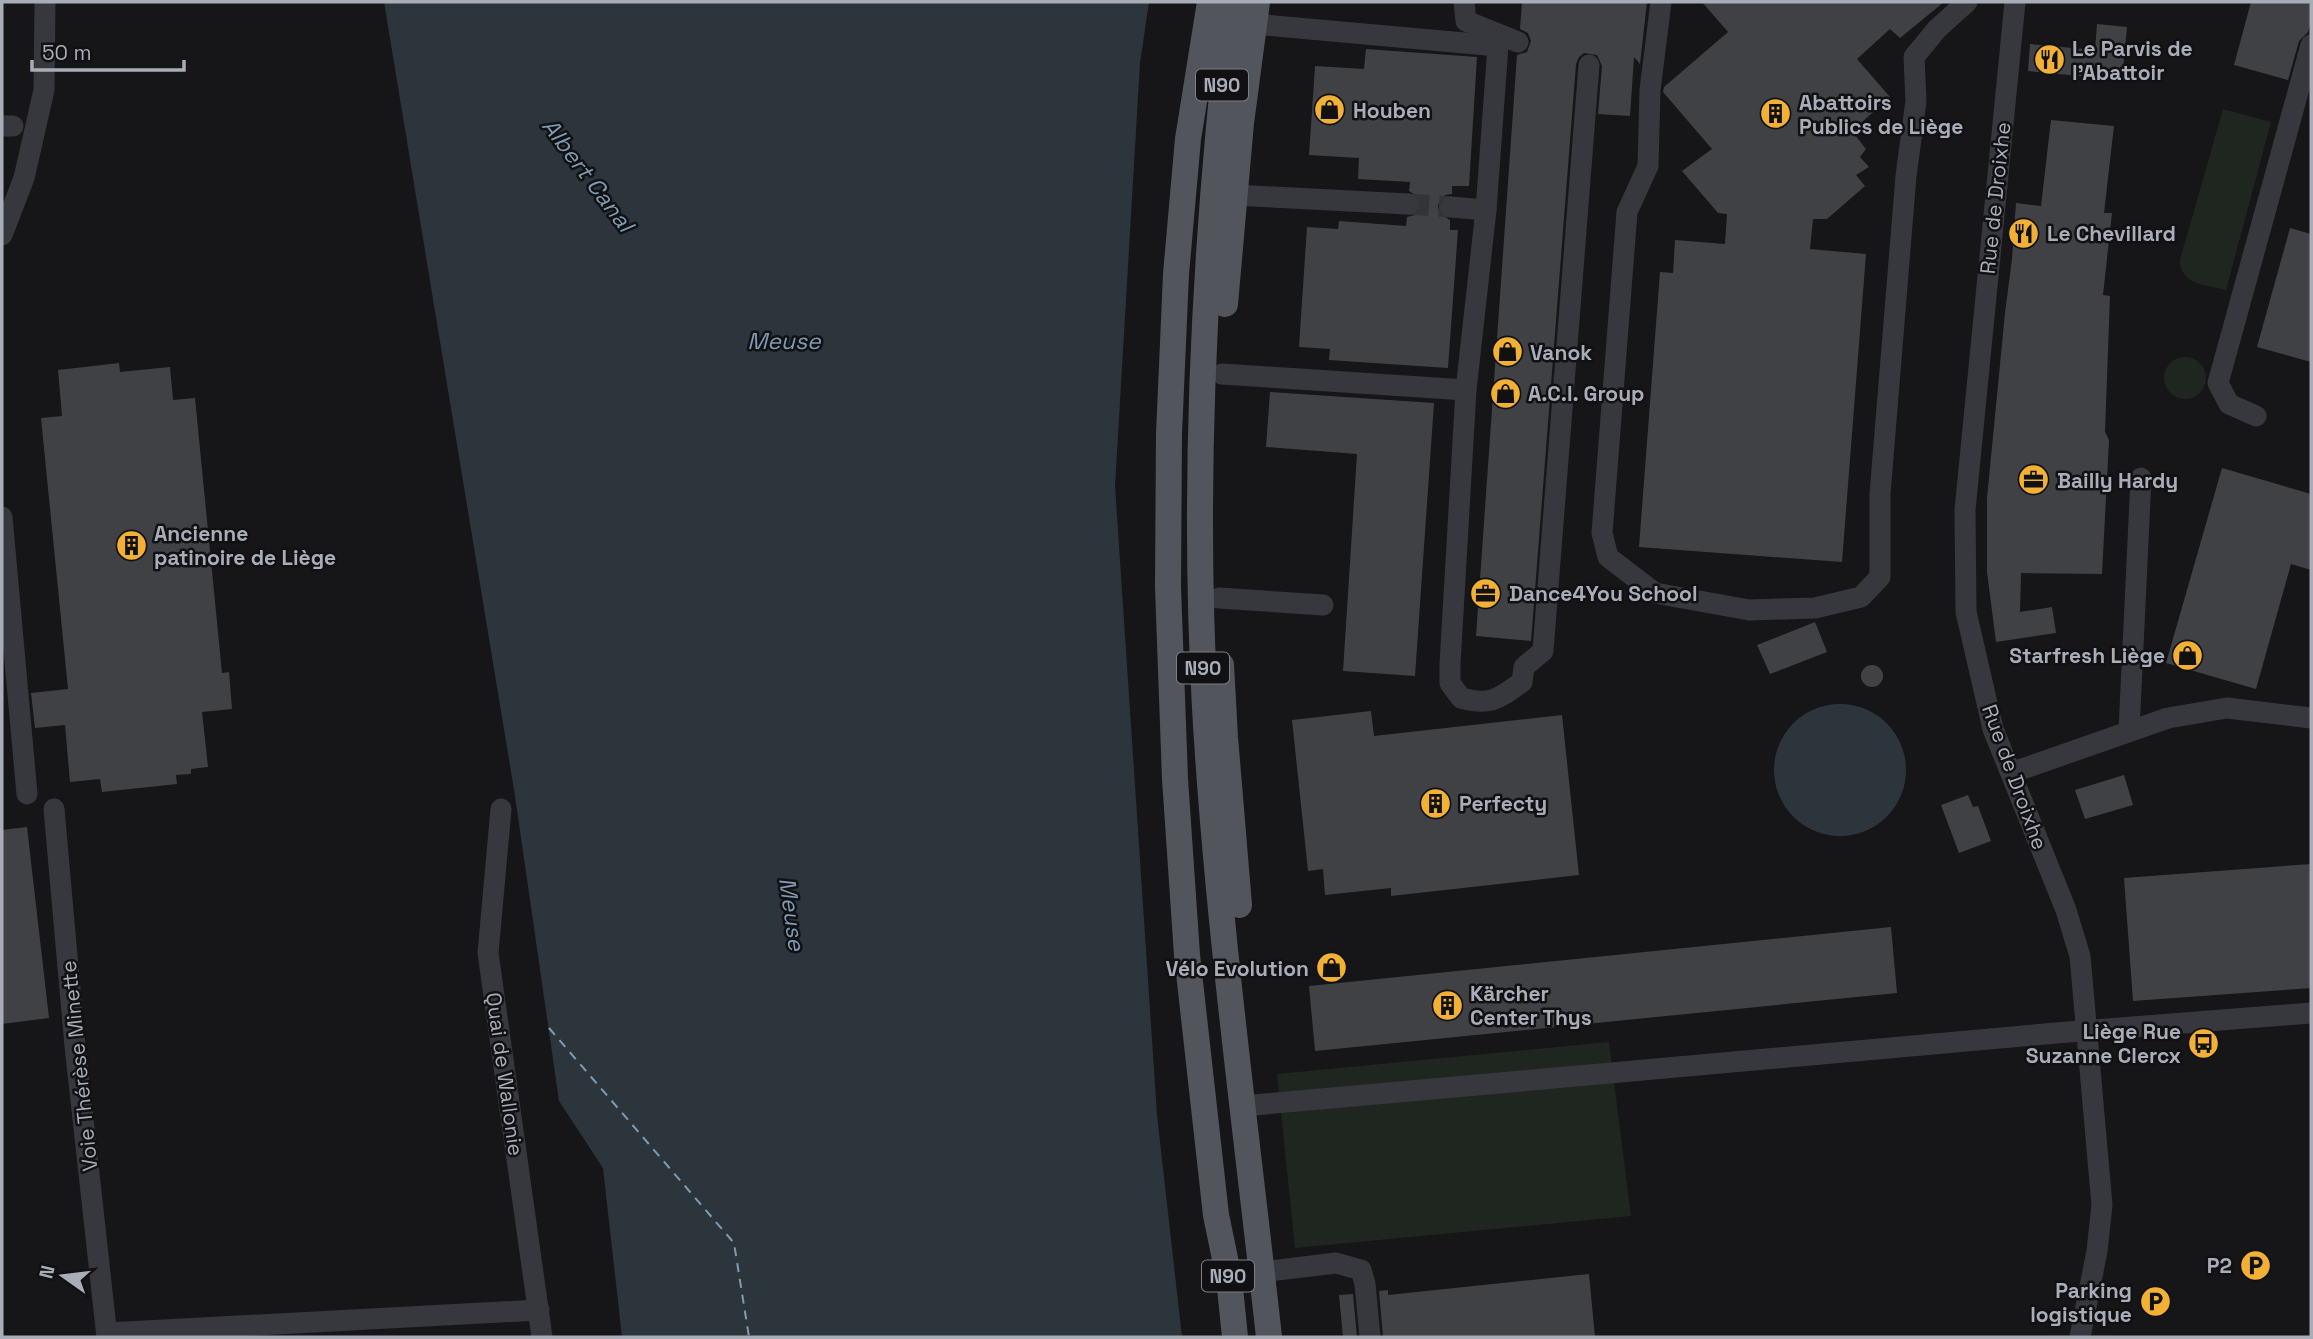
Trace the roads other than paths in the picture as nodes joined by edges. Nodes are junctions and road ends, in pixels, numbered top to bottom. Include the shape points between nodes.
1 (45, 2) edge
2 (1205, 2) edge
3 (1210, 2) edge
4 (1232, 2) edge
5 (1464, 2) edge
6 (1661, 2) edge
7 (1967, 2) edge
8 (2015, 2) edge
9 (1252, 9) edge
10 (1203, 41) junction
11 (1518, 42) dead end
12 (2311, 45) edge
13 (1589, 65) dead end
14 (1215, 169) junction
15 (1234, 195) junction
16 (1408, 204) tunnel mouth
17 (1451, 207) tunnel mouth
18 (1486, 209) junction
19 (2, 235) edge
20 (1222, 374) junction
21 (1466, 390) junction
22 (2256, 416) dead end
23 (2141, 478) dead end
24 (2, 517) edge
25 (1219, 598) junction
26 (1323, 605) dead end
27 (2311, 718) edge
28 (2129, 731) junction
29 (2011, 773) junction
30 (27, 794) dead end
31 (54, 809) dead end
32 (501, 809) dead end
33 (1182, 887) junction
34 (1233, 1011) junction
35 (2311, 1013) edge
36 (2087, 1030) junction
37 (1243, 1106) junction
38 (1262, 1272) junction
39 (539, 1310) junction
40 (107, 1331) edge
41 (542, 1337) edge
42 (1236, 1337) edge
43 (1269, 1337) edge
44 (1370, 1337) edge
45 (2080, 1337) edge

1 - 19 street via 44,90 24,178
2 - 10 main road
3 - 10 main road, N90
4 - 14 main road, N90
5 - 11 street via 1466,21
6 - 7 street via 1650,90 1648,166 1627,212 1602,533 1608,558 1655,593 1749,610 1815,608 1861,597 1880,578 1881,494 1916,101 1914,57
8 - 29 street, Rue de Droixhe via 1965,510 1966,612 1993,729
9 - 14 main road
9 - 15 main road
9 - 18 street via 1498,46
10 - 33 main road, N90 via 1180,219 1168,447 1169,638
12 - 22 street via 2218,383 2229,404
13 - 21 street via 1543,651 1524,667 1521,682 1499,698 1479,703 1461,698 1450,683
14 - 34 main road, N90 via 1201,432 1200,572 1211,800
15 - 16 street
15 - 20 main road
17 - 18 street
18 - 21 street
20 - 21 street
20 - 25 main road
23 - 28 street
24 - 30 street
25 - 26 street
25 - 34 main road via 1242,957
27 - 28 street via 2227,708 2168,718
28 - 29 street
29 - 36 street, Rue de Droixhe via 2075,934
31 - 40 street, Voie Thérèse Minette
32 - 39 street, Quai de Wallonie via 488,953
33 - 37 main road via 1196,954 1213,1091 1220,1103
33 - 42 main road, N90 via 1216,1215
34 - 37 main road, N90
35 - 36 street
36 - 37 street
36 - 45 street, Rue de Droixhe via 2102,1205
37 - 38 main road, N90
38 - 43 main road, N90
38 - 44 street via 1336,1263 1361,1270
39 - 40 street
39 - 41 street, Quai de Wallonie

